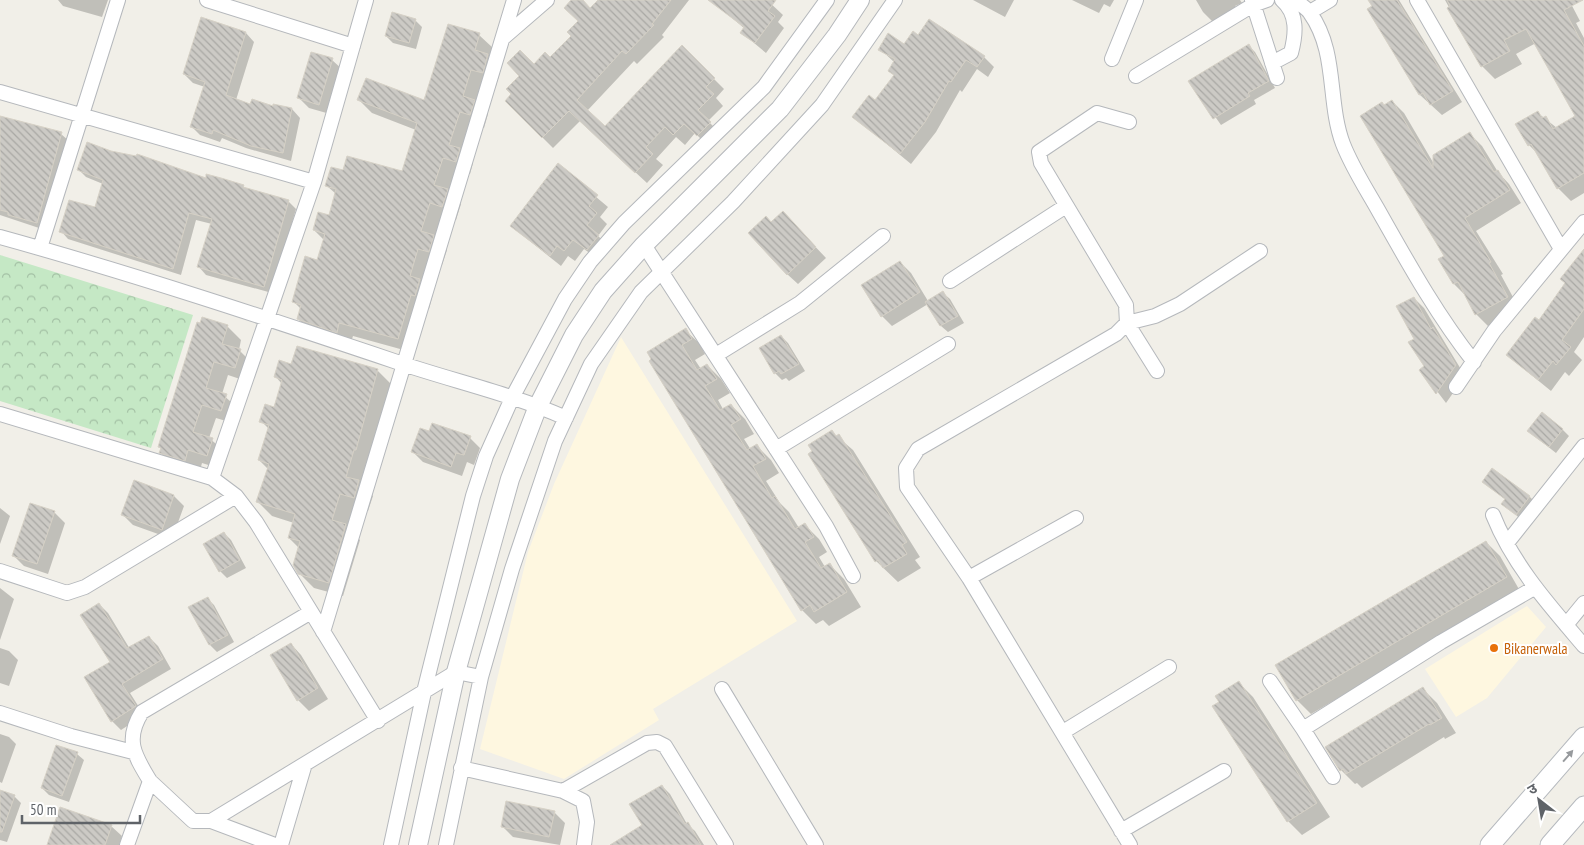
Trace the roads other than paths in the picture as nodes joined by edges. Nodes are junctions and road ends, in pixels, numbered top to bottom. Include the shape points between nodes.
1 (118, 0) edge
2 (207, 0) edge
3 (366, 0) edge
4 (514, 0) edge
5 (546, 0) edge
6 (827, 0) edge
7 (860, 0) edge
8 (895, 0) edge
9 (1136, 0) edge
10 (1267, 0) edge
11 (1282, 0) edge
12 (1296, 0) edge
13 (1330, 0) edge
14 (1417, 0) edge
15 (1253, 3) edge
16 (1310, 12) junction
17 (503, 39) junction
18 (353, 46) junction
19 (1112, 59) dead end
20 (1272, 63) junction
21 (1136, 76) dead end
22 (1277, 78) dead end
23 (0, 92) edge
24 (80, 116) junction
25 (1129, 122) dead end
26 (314, 182) junction
27 (1066, 206) junction
28 (1584, 222) edge
29 (884, 236) dead end
30 (0, 237) edge
31 (644, 245) junction
32 (40, 248) junction
33 (1561, 249) junction
34 (1260, 250) dead end
35 (662, 273) junction
36 (950, 281) dead end
37 (267, 318) junction
38 (1127, 322) junction
39 (948, 344) dead end
40 (716, 355) junction
41 (1474, 362) junction
42 (404, 364) junction
43 (1157, 371) dead end
44 (1456, 387) dead end
45 (512, 398) junction
46 (538, 406) junction
47 (0, 414) edge
48 (566, 418) junction
49 (1584, 446) edge
50 (776, 449) junction
51 (212, 478) junction
52 (236, 496) junction
53 (1493, 515) dead end
54 (1076, 518) dead end
55 (1506, 543) junction
56 (0, 571) edge
57 (854, 576) dead end
58 (969, 578) junction
59 (1534, 588) junction
60 (1584, 602) edge
61 (311, 612) junction
62 (1566, 625) junction
63 (323, 632) junction
64 (1584, 646) edge
65 (1169, 667) dead end
66 (456, 672) junction
67 (481, 678) junction
68 (1270, 681) dead end
69 (722, 689) dead end
70 (424, 692) junction
71 (0, 713) edge
72 (378, 721) junction
73 (1303, 729) junction
74 (1063, 732) junction
75 (1584, 738) edge
76 (133, 752) junction
77 (304, 767) junction
78 (461, 768) junction
79 (1224, 771) dead end
80 (1333, 777) dead end
81 (150, 780) junction
82 (563, 790) junction
83 (1584, 806) edge
84 (211, 821) junction
85 (1121, 831) junction
86 (127, 845) edge
87 (275, 845) edge
88 (281, 845) edge
89 (391, 845) edge
90 (418, 845) edge
91 (446, 845) edge
92 (584, 845) edge
93 (726, 845) edge
94 (816, 845) edge
95 (1130, 845) edge
96 (1490, 845) edge
97 (1550, 845) edge

1 - 24 street
2 - 18 street
3 - 18 street
4 - 17 street
5 - 17 street
6 - 45 street via 764,87 624,223 590,262 565,299
7 - 31 street via 780,109
8 - 35 street via 822,105
9 - 19 street
10 - 15 street
11 - 20 street via 1289,6 1296,32 1291,52
12 - 16 street
13 - 16 street
14 - 33 street
15 - 20 street
15 - 21 street
16 - 41 street via 1329,57 1337,120 1352,166 1423,291
17 - 42 street
18 - 26 street
20 - 22 street
23 - 24 street
24 - 26 street
24 - 32 street
25 - 27 street via 1097,113 1039,152 1041,163
26 - 37 street
27 - 36 street
27 - 38 street via 1126,305
28 - 33 street
29 - 40 street via 800,303
30 - 32 street
31 - 35 street
31 - 46 street via 599,298 574,335
32 - 37 street
33 - 41 street via 1494,331
34 - 38 street via 1180,304 1155,316
35 - 40 street
35 - 48 street via 641,292 591,364
37 - 42 street
37 - 51 street
38 - 43 street
38 - 58 street via 1116,334 918,450 906,468 907,487
39 - 50 street
40 - 50 street
41 - 44 street
42 - 45 street
42 - 63 street
45 - 46 street
45 - 70 street via 486,456 473,496
46 - 48 street
46 - 66 street via 510,479
47 - 51 street
48 - 67 street via 555,441 512,569
49 - 55 street
50 - 57 street
51 - 52 street
52 - 56 street via 91,583 67,593
52 - 61 street via 256,522
53 - 55 street
54 - 58 street
55 - 59 street
58 - 74 street
59 - 62 street
59 - 73 street
60 - 62 street
61 - 63 street
61 - 76 street via 142,712 135,723
62 - 64 street
63 - 72 street
65 - 74 street
66 - 67 street
66 - 70 street
66 - 90 street
67 - 78 street
68 - 73 street
69 - 94 street
70 - 72 street
70 - 89 street
71 - 76 street
72 - 77 street
73 - 80 street
74 - 85 street
96 -> 75 main road
76 - 81 street
77 - 84 street
77 - 88 street
78 - 82 street
78 - 91 street
79 - 85 street
81 - 84 street via 193,821
81 - 86 street
82 - 92 street via 583,801 587,822
82 - 93 street via 647,743 657,742 664,746
83 - 97 main road
84 - 87 street
85 - 95 street

